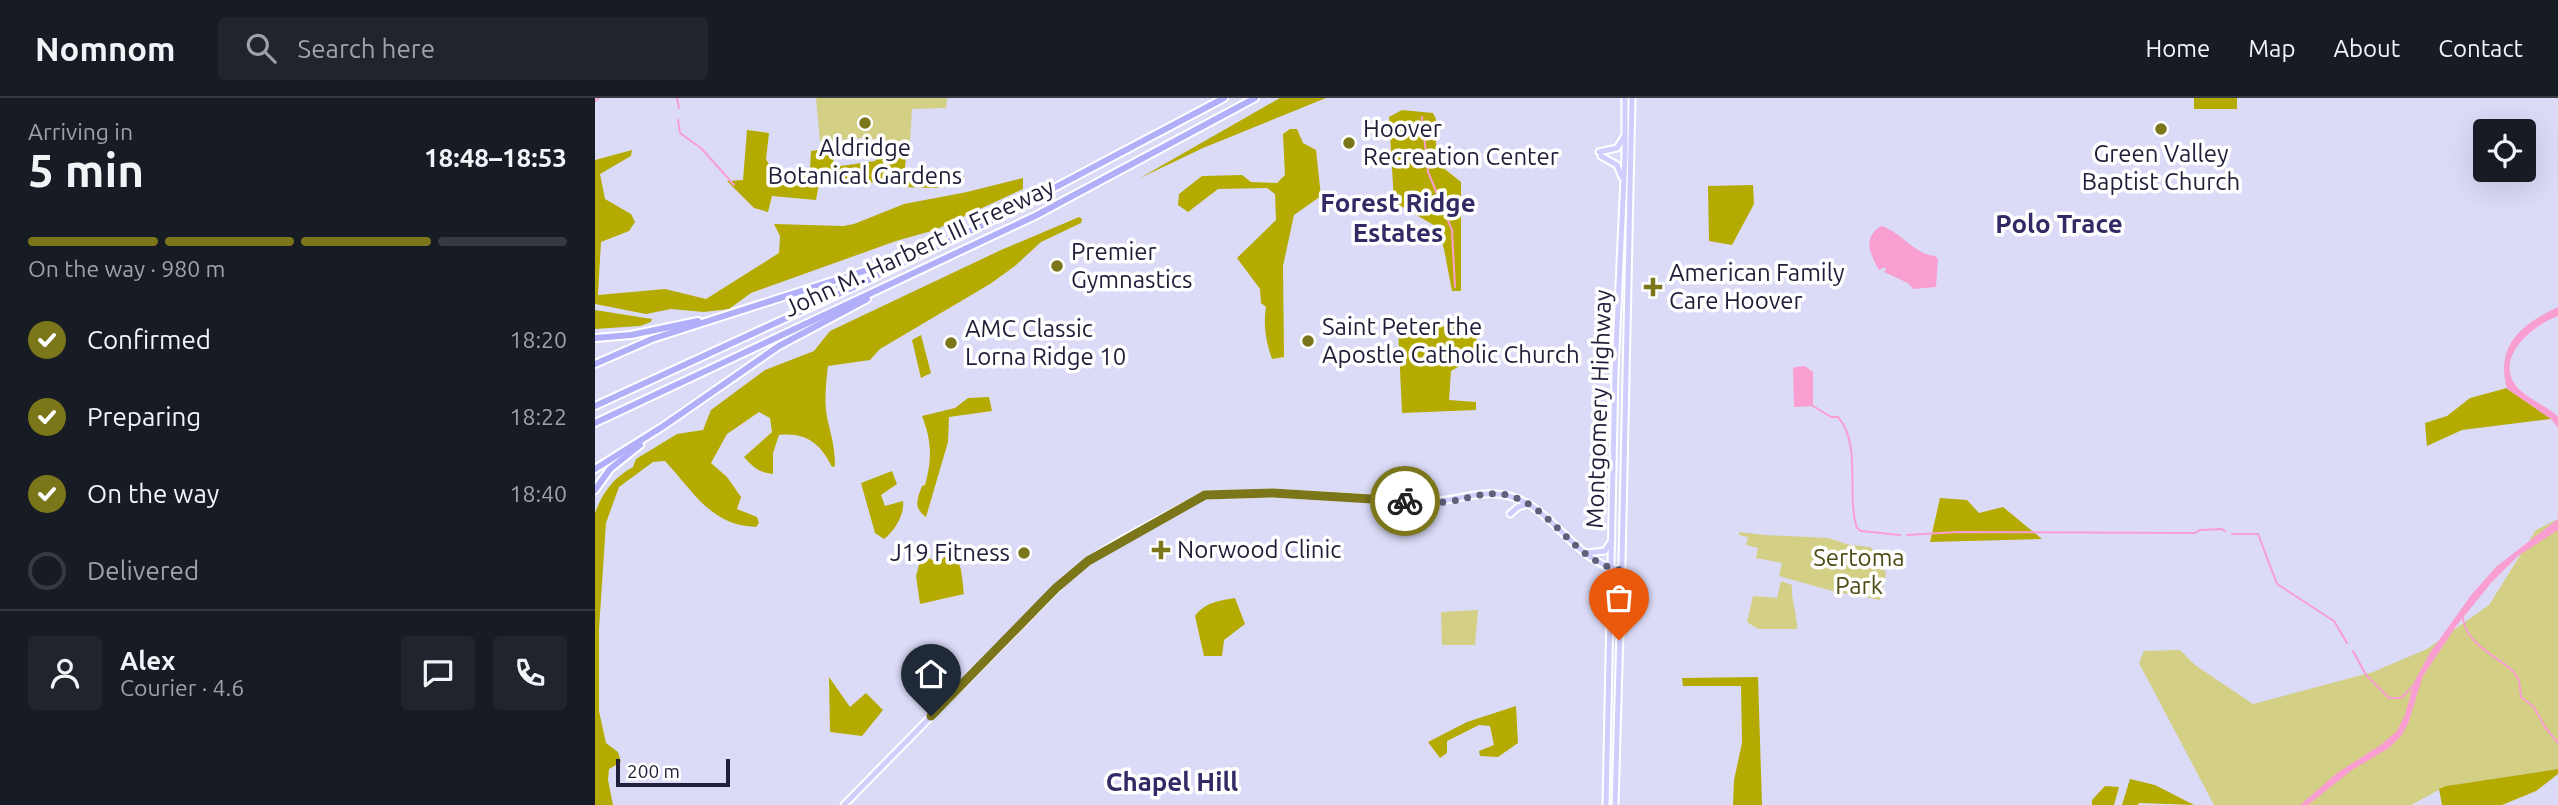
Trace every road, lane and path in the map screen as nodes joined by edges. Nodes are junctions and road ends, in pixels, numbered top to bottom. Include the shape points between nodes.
1 (1224, 98) edge
2 (1255, 98) edge
3 (1625, 98) edge
4 (1632, 98) edge
5 (1625, 135) junction
6 (1624, 180) junction
7 (933, 249) junction
8 (915, 273) junction
9 (734, 313) junction
10 (595, 338) edge
11 (595, 364) edge
12 (595, 406) edge
13 (595, 423) edge
14 (662, 427) junction
15 (595, 469) edge
16 (595, 490) edge
17 (1528, 504) junction
18 (1510, 513) dead end
19 (1613, 537) junction
20 (1585, 552) junction
21 (1612, 569) junction
22 (1621, 570) junction
23 (844, 805) edge
24 (1606, 805) edge
25 (1615, 805) edge

1 - 7 highway, John M. Harbert III Freeway
2 - 8 highway, John M. Harbert III Freeway via 1035,216
3 - 5 main road, Montgomery Highway
4 - 22 main road, Montgomery Highway
5 - 6 main road, Montgomery Highway
5 - 6 main road via 1617,148 1600,154 1617,165
6 - 19 main road, Montgomery Highway
7 - 9 highway
7 - 12 highway, John M. Harbert III Freeway
8 - 13 highway, John M. Harbert III Freeway
8 - 14 highway via 779,346
9 - 10 highway
9 - 11 highway via 630,347
14 - 15 highway
14 - 16 highway via 610,469
17 - 18 main road
17 - 20 main road
17 - 23 main road via 1485,492 1429,502 1273,493 1205,495 1110,547 1066,579
19 - 20 main road via 1605,551
19 - 21 main road, Montgomery Highway
20 - 21 main road
21 - 22 main road
21 - 24 main road, Montgomery Highway
22 - 25 main road, Montgomery Highway

